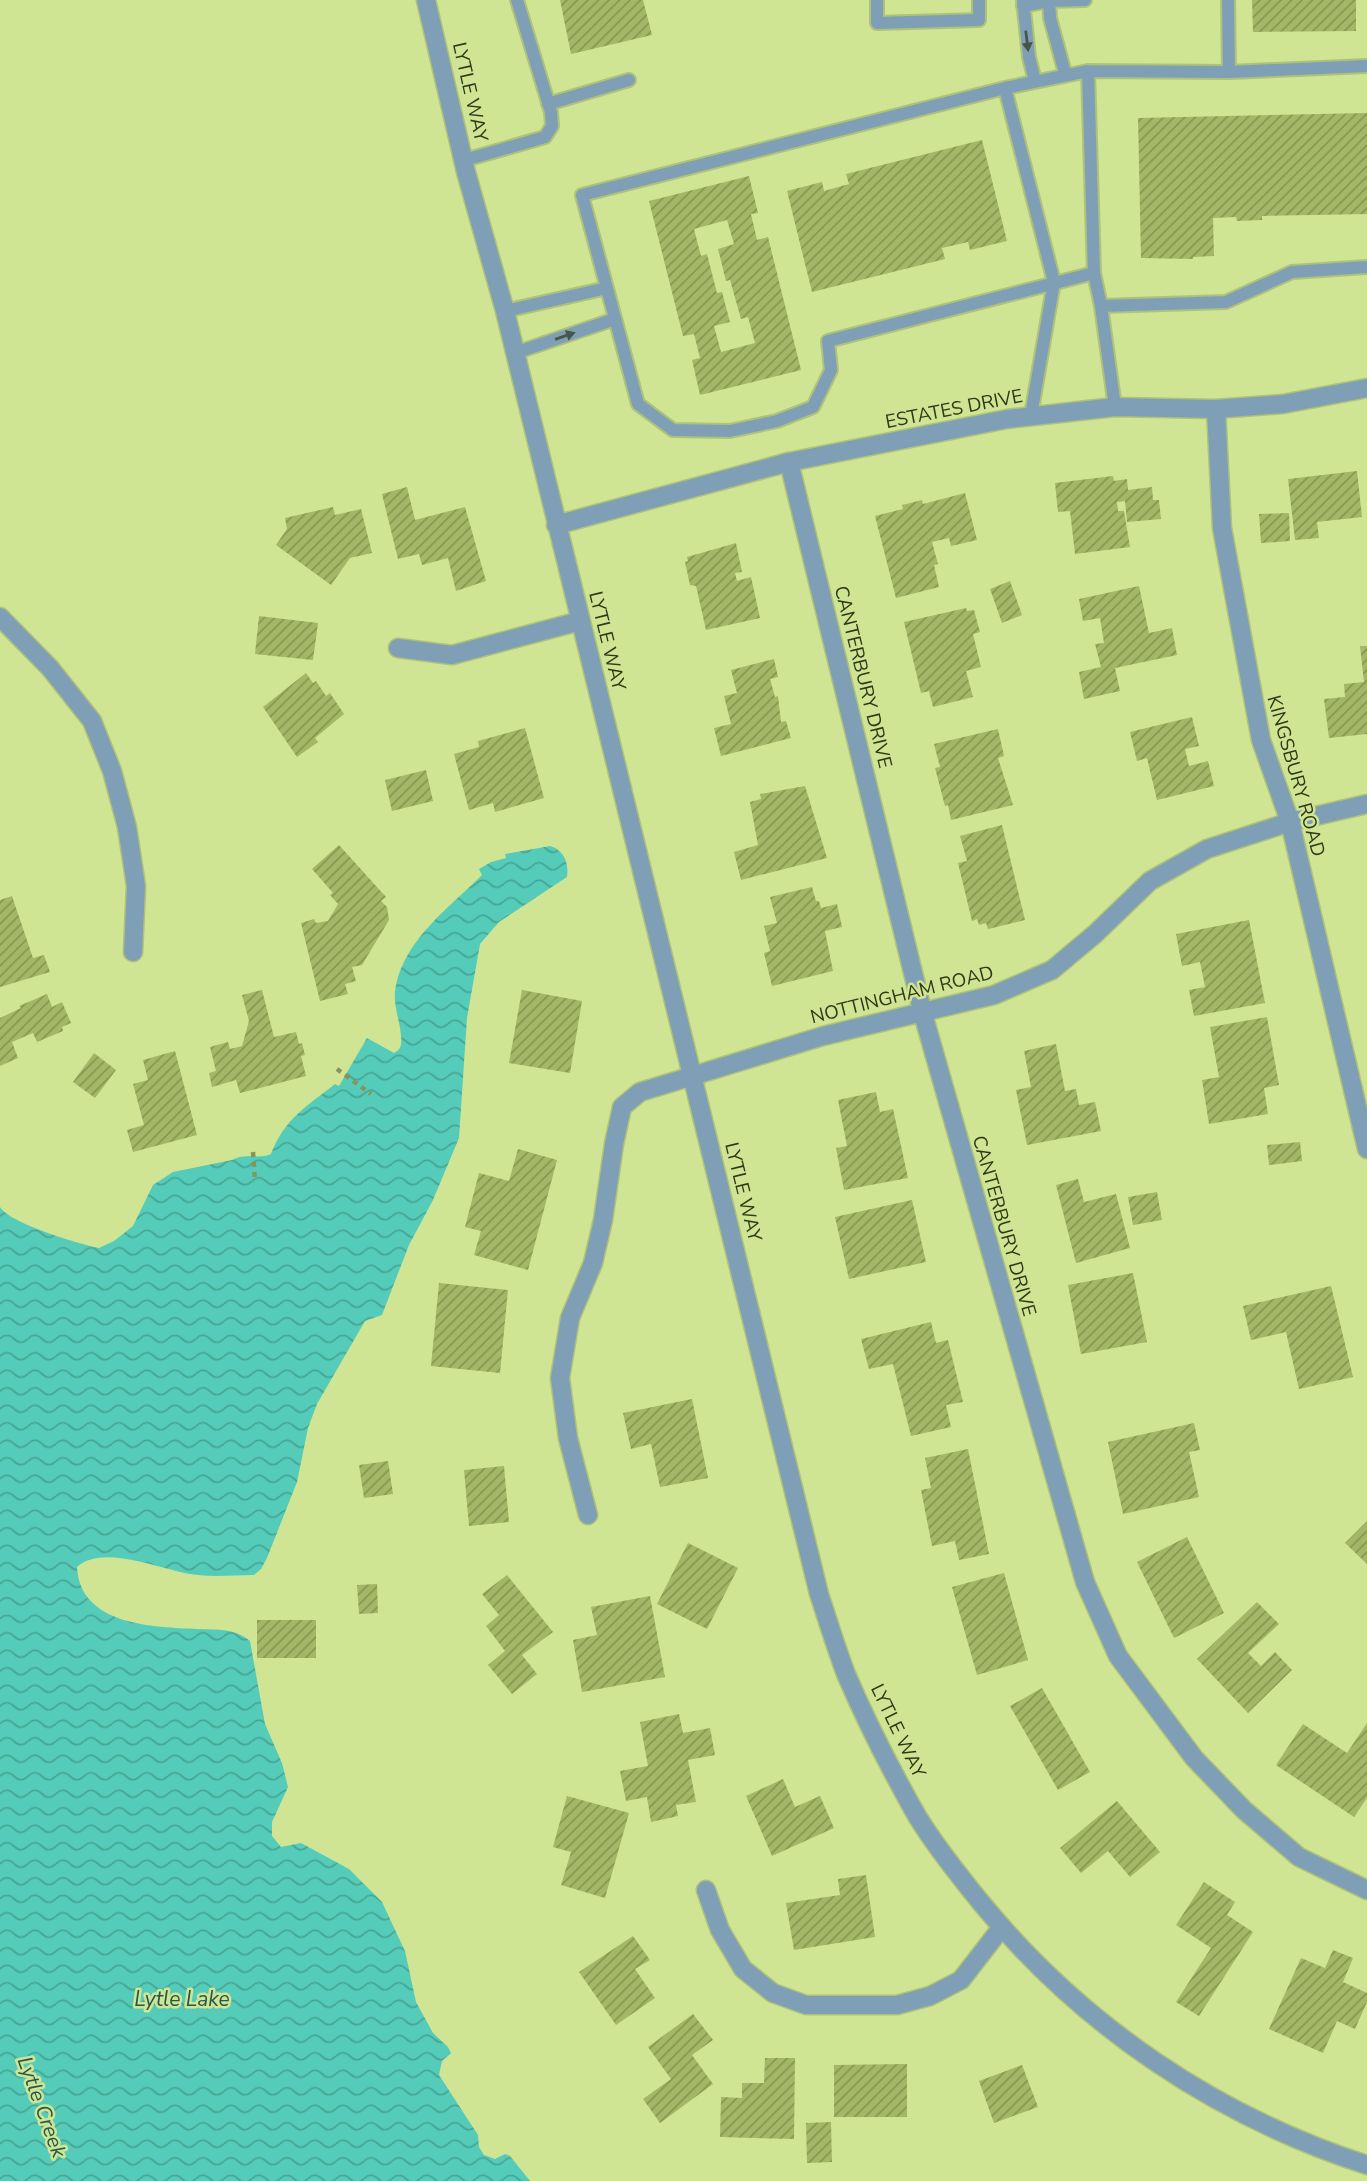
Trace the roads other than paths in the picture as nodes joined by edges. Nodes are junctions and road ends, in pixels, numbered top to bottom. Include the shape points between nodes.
1 (426, 0) edge
2 (517, 0) edge
3 (877, 0) edge
4 (979, 0) edge
5 (1085, 0) edge
6 (1228, 0) edge
7 (1049, 1) edge
8 (1023, 3) edge
9 (1367, 66) edge
10 (1088, 71) junction
11 (1229, 72) junction
12 (1065, 74) junction
13 (629, 80) dead end
14 (1035, 80) junction
15 (1004, 88) junction
16 (548, 104) junction
17 (464, 160) junction
18 (1367, 267) edge
19 (1094, 273) junction
20 (1054, 282) junction
21 (607, 289) junction
22 (1101, 306) junction
23 (505, 311) junction
24 (615, 319) junction
25 (515, 353) junction
26 (1367, 388) edge
27 (1115, 407) junction
28 (1216, 409) junction
29 (1031, 415) junction
30 (789, 462) junction
31 (556, 525) junction
32 (0, 617) edge
33 (580, 621) junction
34 (398, 648) dead end
35 (1367, 804) edge
36 (1290, 822) junction
37 (133, 951) dead end
38 (923, 1014) junction
39 (693, 1075) junction
40 (1367, 1149) edge
41 (588, 1515) dead end
42 (706, 1889) dead end
43 (1367, 1890) edge
44 (1002, 1927) junction
45 (1367, 2165) edge

1 - 17 street, LYTLE WAY
2 - 16 lane
3 - 4 lane via 877,23 979,20
5 - 7 lane
6 - 11 lane
7 - 8 lane
7 - 12 lane
8 -> 14 lane
9 - 11 lane
10 - 11 lane
10 - 12 lane
10 - 19 lane
12 - 14 lane
13 - 16 lane
14 - 15 lane
15 - 20 lane
15 - 21 lane via 582,195
16 - 17 lane via 552,126 545,136
17 - 23 street, LYTLE WAY
18 - 22 lane via 1292,272 1226,302
19 - 20 lane
19 - 22 lane
20 - 24 lane via 828,341 831,370 813,407 730,431 673,430 638,404
20 - 29 lane
21 - 23 lane
21 - 24 lane
22 - 27 lane
23 - 25 street, LYTLE WAY
25 -> 24 lane
25 - 31 street, LYTLE WAY
26 - 28 street, ESTATES DRIVE via 1283,404
27 - 28 street, ESTATES DRIVE
27 - 29 street, ESTATES DRIVE
28 - 36 street, KINGSBURY ROAD via 1222,528 1235,608 1261,740
29 - 30 street, ESTATES DRIVE
30 - 31 street, ESTATES DRIVE
30 - 38 street, CANTERBURY DRIVE
31 - 33 street, LYTLE WAY
32 - 37 street via 50,668 92,721 112,771 136,886
33 - 34 street via 452,655
33 - 39 street, LYTLE WAY
35 - 36 street, NOTTINGHAM ROAD
36 - 38 street, NOTTINGHAM ROAD via 1208,849 1150,881 1052,970 994,995
36 - 40 street, KINGSBURY ROAD
38 - 39 street, NOTTINGHAM ROAD via 823,1036
38 - 43 street, CANTERBURY DRIVE via 1059,1498 1085,1582 1118,1656 1194,1758 1244,1810 1298,1857
39 - 41 street, NOTTINGHAM ROAD via 640,1092 622,1107 596,1252 570,1318 560,1378 568,1438
39 - 44 street, LYTLE WAY via 819,1594 845,1672 878,1745 919,1818
42 - 44 street via 720,1930 743,1969 773,1993 806,2005 897,2005 930,1996 961,1980
44 - 45 street, LYTLE WAY via 1058,1986 1122,2040 1186,2083 1263,2124

